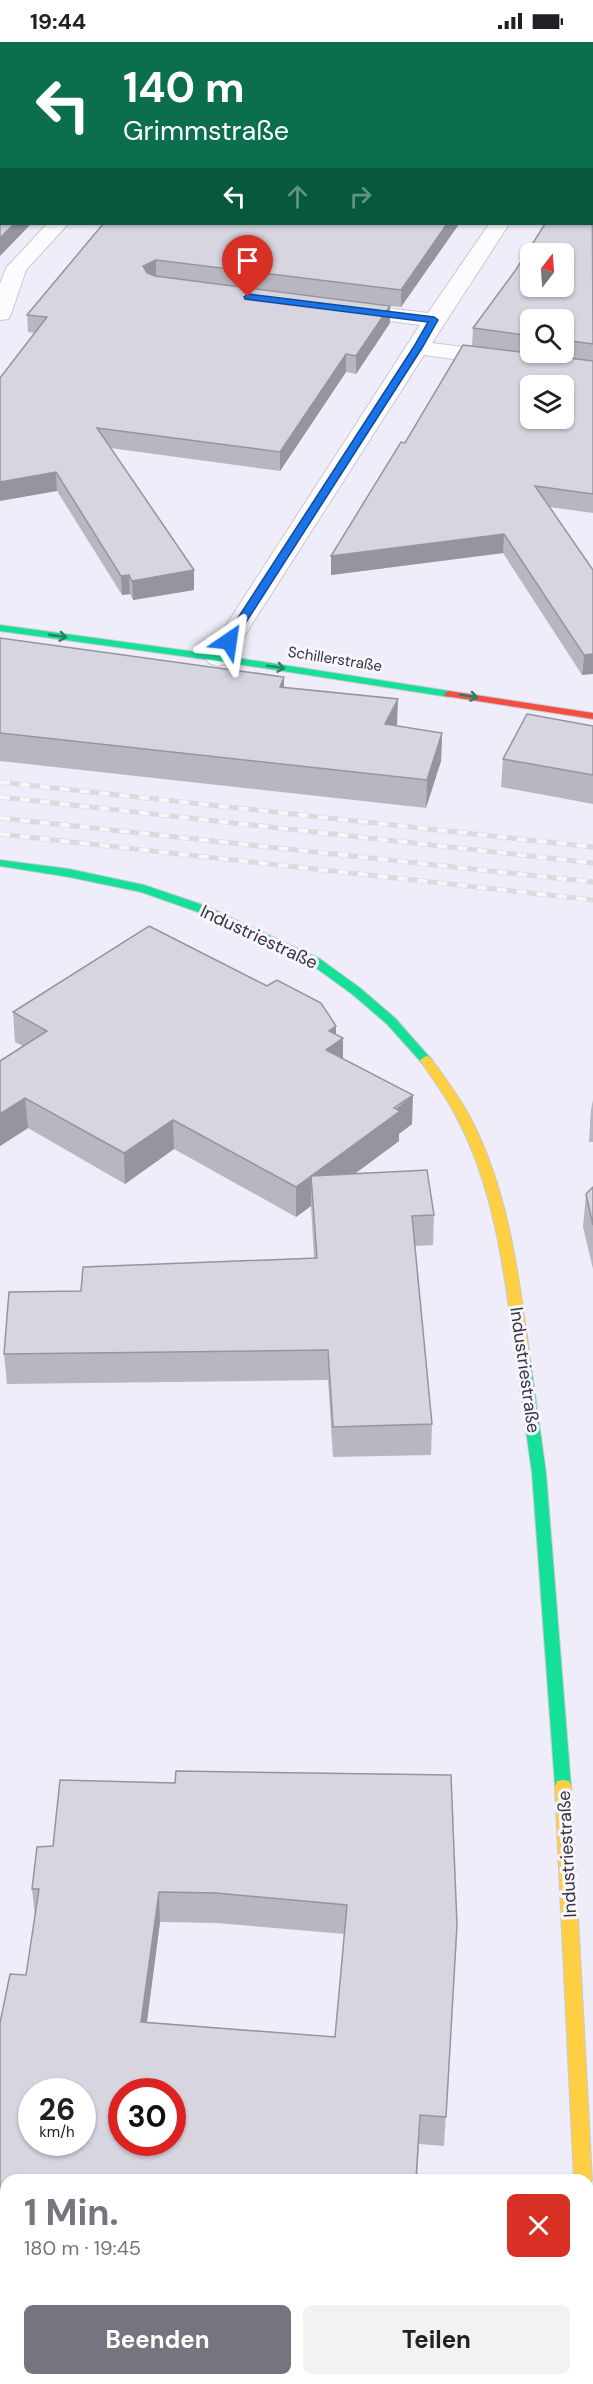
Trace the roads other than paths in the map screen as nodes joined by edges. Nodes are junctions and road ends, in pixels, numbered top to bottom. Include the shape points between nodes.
1 (57, 225) edge
2 (498, 225) edge
3 (329, 307) edge
4 (0, 314) edge
5 (434, 320) junction
6 (418, 348) junction
7 (593, 371) edge
8 (0, 628) edge
9 (218, 658) junction
10 (593, 716) edge
11 (0, 863) edge
12 (583, 2174) edge

1 - 4 street via 16,268
2 - 5 street
3 - 5 street
5 - 6 street
6 - 7 street
6 - 9 street
8 -> 9 street, Schillerstraße
9 -> 10 street, Schillerstraße
11 - 12 street, Industriestraße via 144,889 202,909 316,962 382,1014 424,1056 463,1117 479,1152 501,1224 539,1473 561,1737

